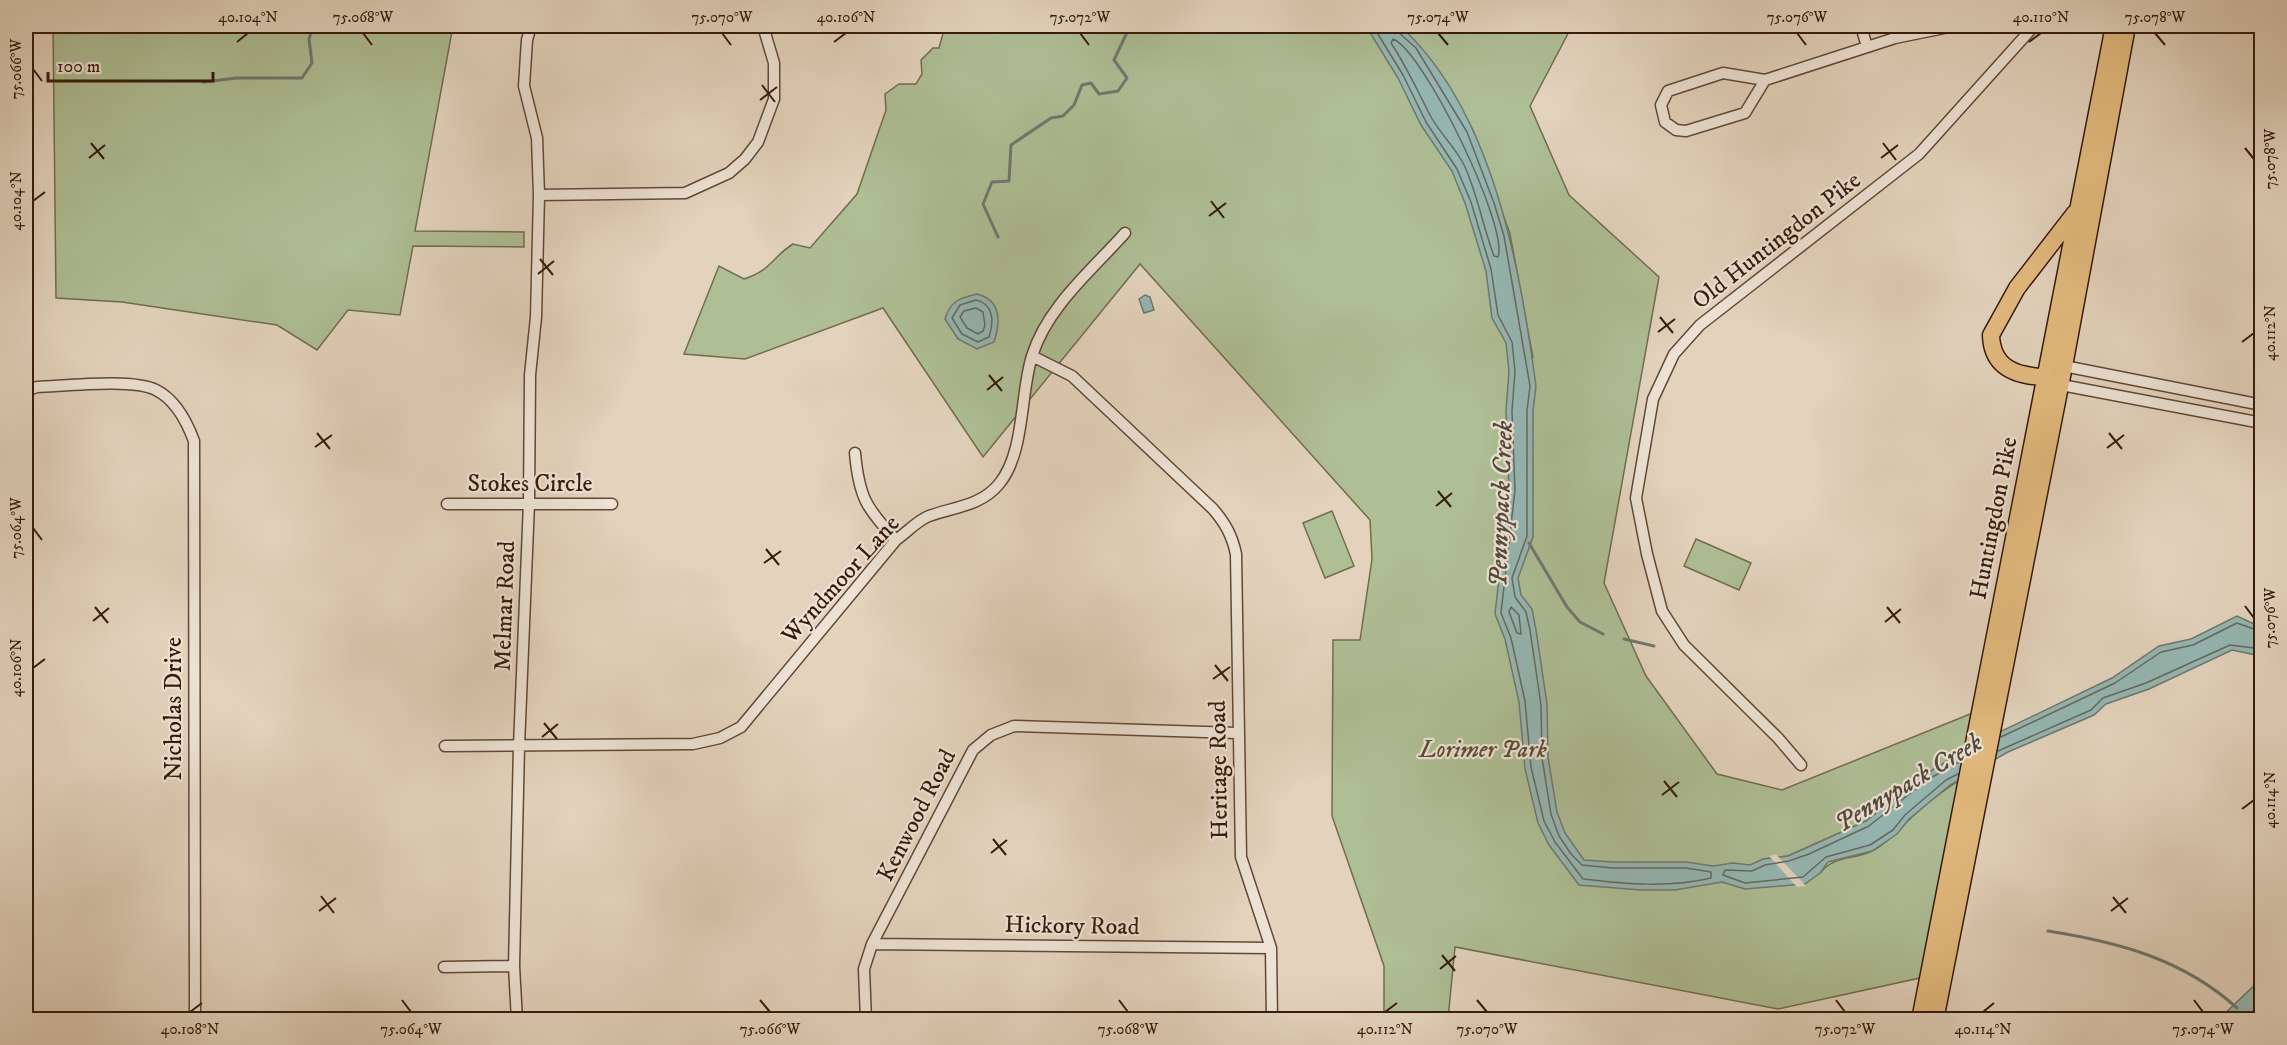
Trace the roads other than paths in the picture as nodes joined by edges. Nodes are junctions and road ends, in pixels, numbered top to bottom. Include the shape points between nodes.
1 (531, 26) edge
2 (1861, 26) edge
3 (1954, 26) edge
4 (2034, 26) edge
5 (2114, 26) edge
6 (2127, 26) edge
7 (766, 27) edge
8 (1903, 31) edge
9 (1867, 47) junction
10 (1765, 80) junction
11 (539, 195) junction
12 (2077, 210) junction
13 (1125, 233) dead end
14 (1032, 356) junction
15 (2064, 366) junction
16 (2044, 377) junction
17 (2059, 386) junction
18 (26, 391) edge
19 (2262, 405) edge
20 (2262, 423) edge
21 (855, 453) dead end
22 (529, 503) junction
23 (447, 504) dead end
24 (612, 504) dead end
25 (896, 540) junction
26 (1237, 733) junction
27 (445, 746) dead end
28 (519, 746) junction
29 (1801, 765) dead end
30 (872, 944) junction
31 (1271, 948) junction
32 (514, 966) junction
33 (444, 968) dead end
34 (195, 1020) edge
35 (517, 1020) edge
36 (866, 1020) edge
37 (1272, 1020) edge
38 (1920, 1020) edge
39 (1935, 1020) edge

1 - 11 street, Melmar Road via 524,86 537,138
2 - 9 street
3 - 8 street
4 - 29 street, Old Huntingdon Pike via 1919,154 1700,326 1674,354 1653,399 1636,498 1662,611 1684,645
5 - 12 main road, Huntingdon Pike
6 - 15 main road, Huntingdon Pike
7 - 11 street via 774,63 774,99 758,142 729,173 685,193
8 - 9 street
9 - 10 street
10 - 10 street via 1723,73 1675,88 1662,99 1661,115 1671,128 1681,131 1739,116 1749,108
11 - 22 street, Melmar Road via 536,316 530,375
12 - 16 main road, Huntingdon Pike
12 - 16 main road via 2043,250 1990,335 1996,355 2008,370
13 - 14 street, Wyndmoor Lane via 1052,314
14 - 25 street, Wyndmoor Lane via 1014,451 1000,482 987,496 927,517
14 - 26 street, Heritage Road via 1072,376 1225,522 1236,554
15 - 16 street
15 - 17 main road, Huntingdon Pike
15 - 19 street
16 - 17 street
16 - 38 main road, Huntingdon Pike
17 - 20 street
17 - 39 main road, Huntingdon Pike
18 - 34 street, Nicholas Drive via 37,387 135,385 156,390 186,421 194,441
21 - 25 street via 858,486 871,514
22 - 23 street, Stokes Circle
22 - 24 street, Stokes Circle
22 - 28 street, Melmar Road
25 - 28 street, Wyndmoor Lane via 741,728 693,744
26 - 30 street, Kenwood Road via 1014,726 992,735 973,750
26 - 31 street, Heritage Road via 1241,857
27 - 28 street, Wyndmoor Lane
28 - 32 street, Melmar Road
30 - 31 street, Hickory Road
30 - 36 street, Kenwood Road via 864,969
31 - 37 street, Heritage Road
32 - 33 street
32 - 35 street, Melmar Road

